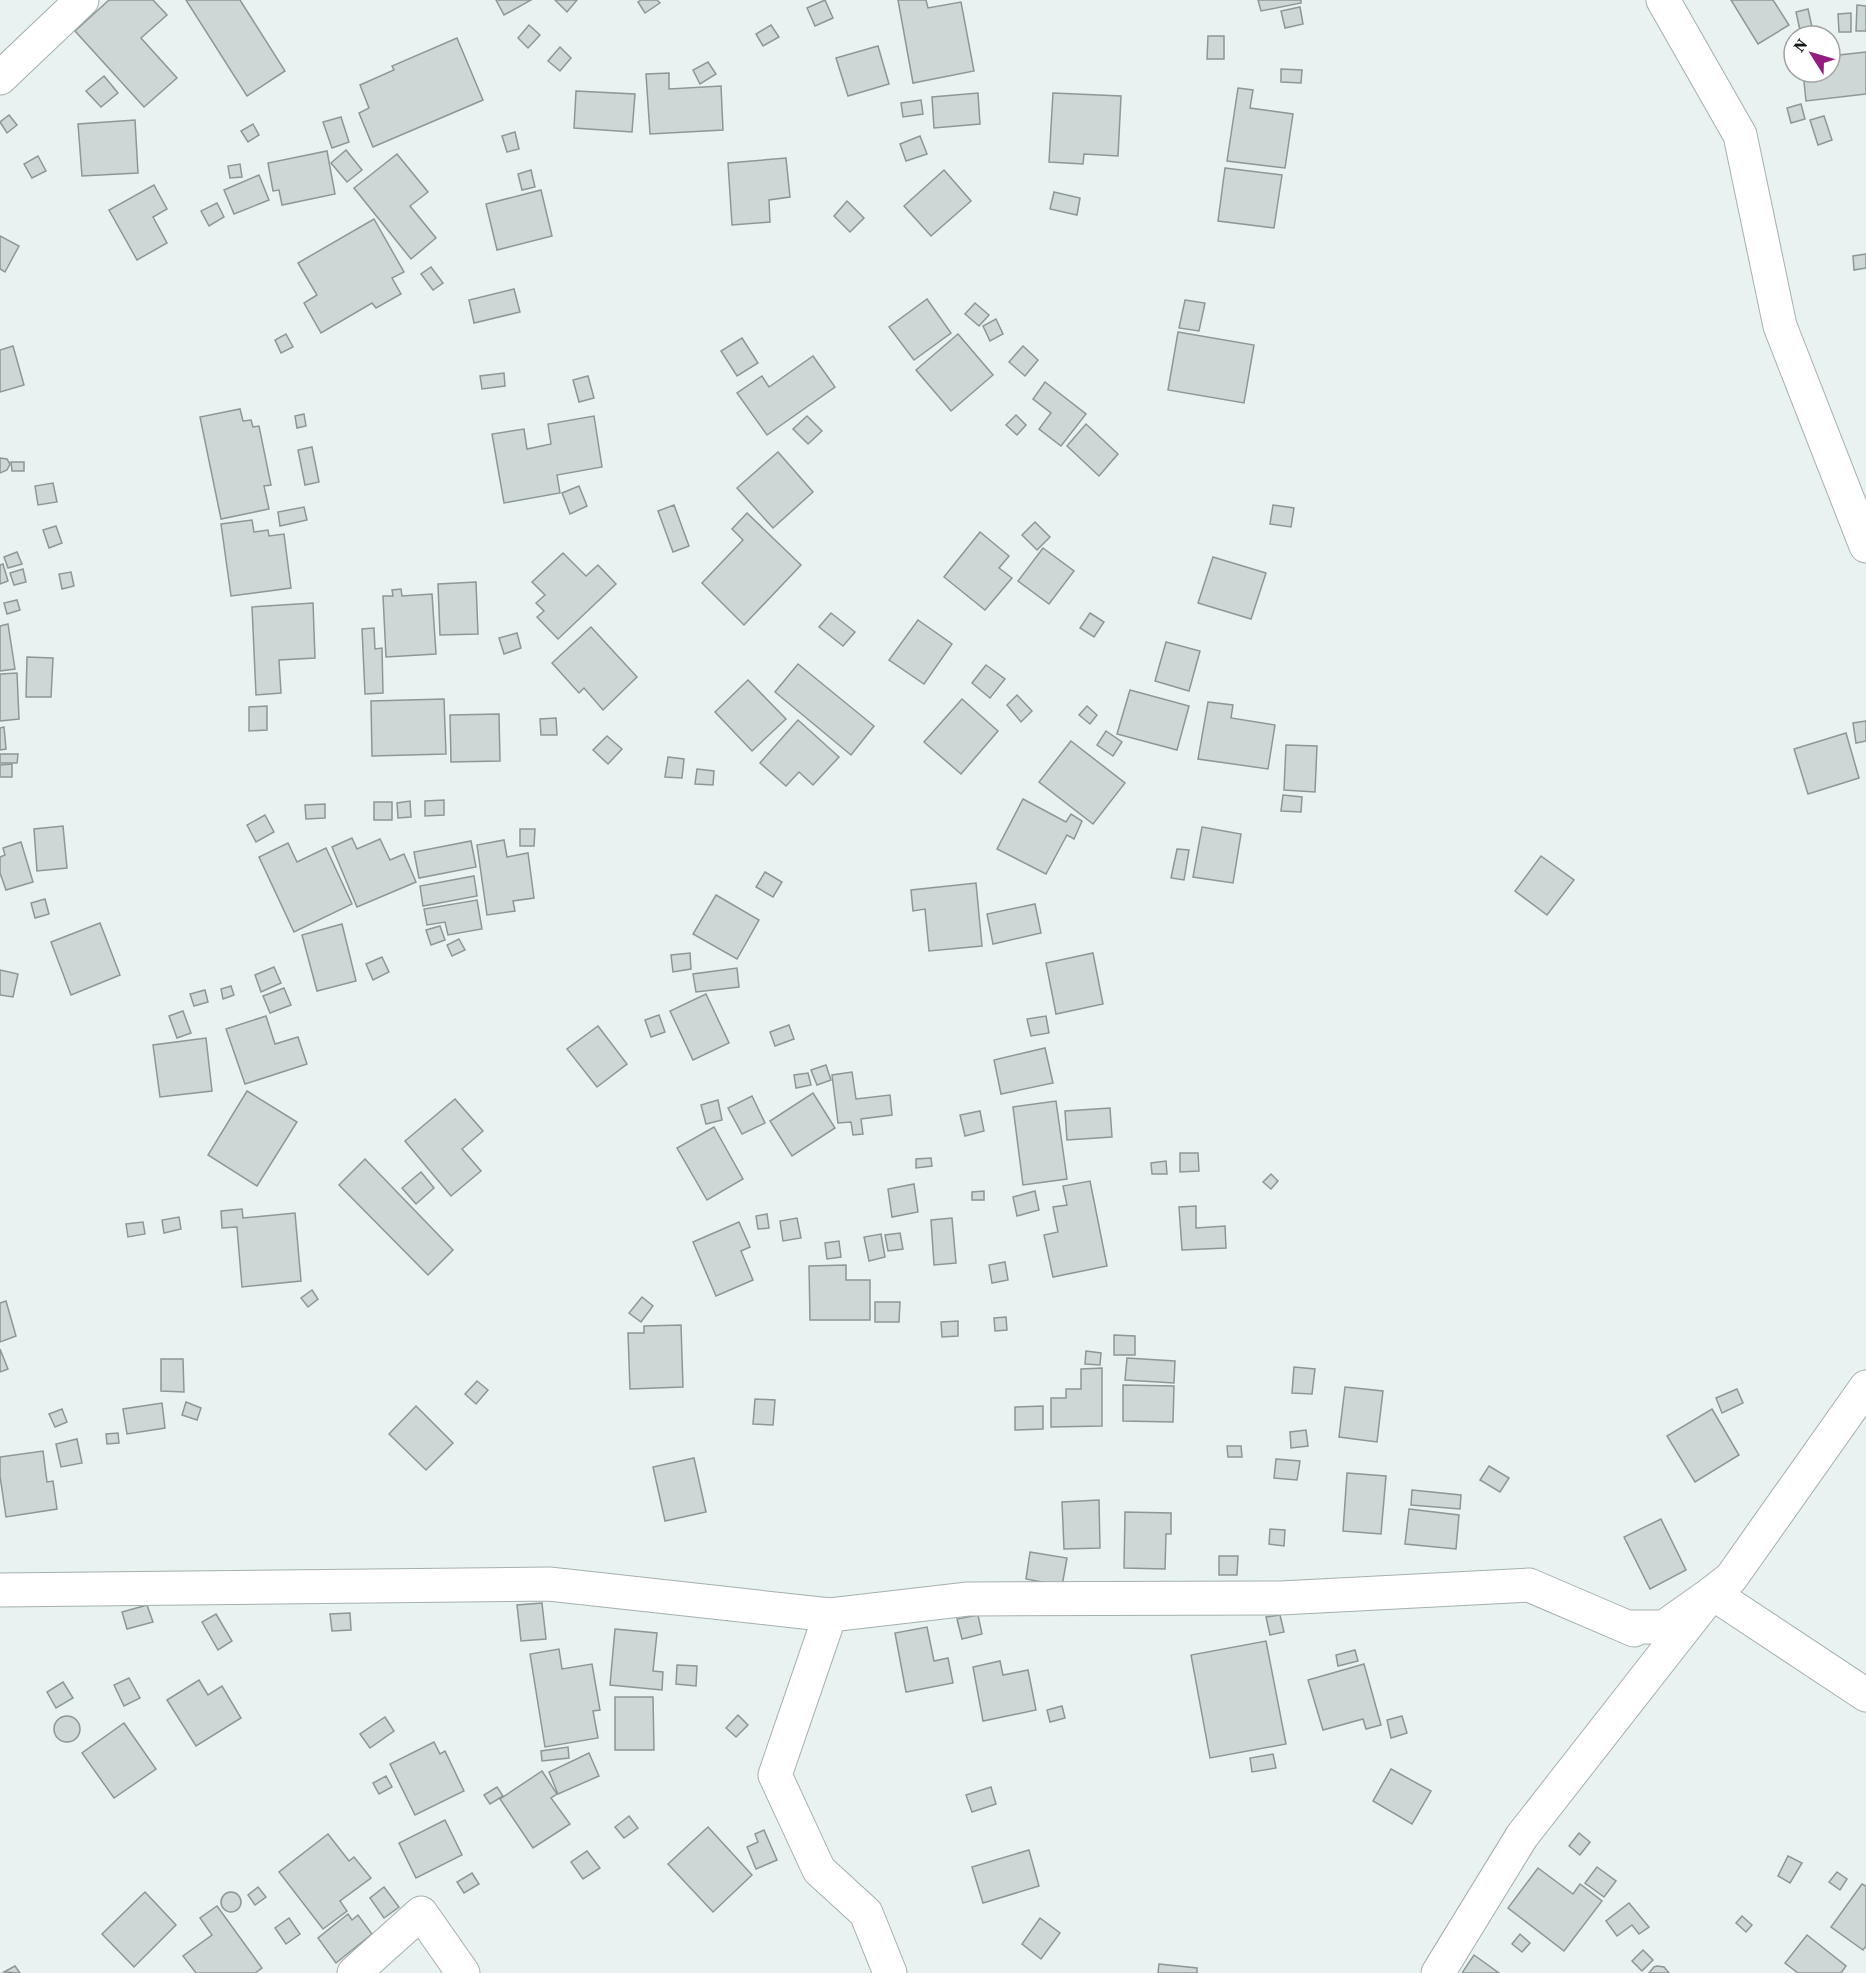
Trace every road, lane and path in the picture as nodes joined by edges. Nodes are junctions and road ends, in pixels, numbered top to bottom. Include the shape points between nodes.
1 (82, 0) edge
2 (1663, 0) edge
3 (0, 78) edge
4 (1866, 546) edge
5 (1866, 1387) edge
6 (0, 1590) edge
7 (1712, 1593) junction
8 (830, 1615) junction
9 (1866, 1695) edge
10 (354, 1973) edge
11 (463, 1973) edge
12 (890, 1973) edge
13 (1438, 1973) edge

1 - 3 street
2 - 4 street via 1740,135 1780,326
5 - 7 street via 1731,1578
6 - 8 street via 549,1584
7 - 8 street via 1664,1627 1632,1627 1634,1630 1529,1585 1281,1598 968,1599
7 - 9 street
7 - 13 street via 1522,1836
8 - 12 street via 776,1775 819,1870 866,1913
10 - 11 street via 421,1913

